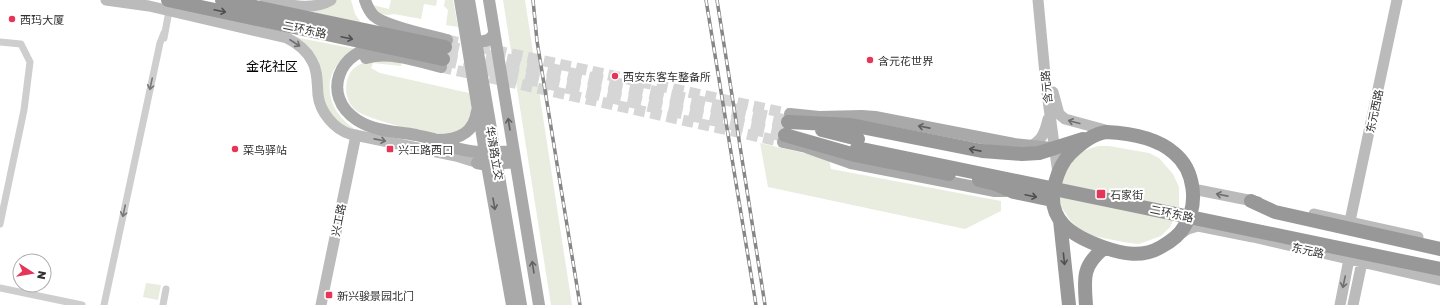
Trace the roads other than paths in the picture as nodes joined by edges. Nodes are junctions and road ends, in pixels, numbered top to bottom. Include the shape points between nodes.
1 (106, 0) edge
2 (222, 0) edge
3 (265, 0) edge
4 (331, 0) edge
5 (358, 0) edge
6 (365, 0) edge
7 (460, 0) edge
8 (469, 0) edge
9 (478, 0) edge
10 (489, 0) edge
11 (1038, 0) edge
12 (1044, 0) edge
13 (1397, 0) edge
14 (168, 5) edge
15 (164, 33) junction
16 (494, 33) junction
17 (466, 36) junction
18 (0, 42) edge
19 (421, 42) junction
20 (392, 48) junction
21 (444, 53) junction
22 (159, 67) dead end
23 (502, 84) junction
24 (475, 92) junction
25 (1049, 109) junction
26 (786, 128) junction
27 (1112, 132) junction
28 (356, 135) junction
29 (416, 135) junction
30 (1094, 135) junction
31 (436, 140) junction
32 (804, 140) junction
33 (858, 143) junction
34 (1031, 146) junction
35 (1055, 148) junction
36 (1002, 153) junction
37 (514, 156) junction
38 (479, 159) junction
39 (1058, 174) junction
40 (1193, 189) junction
41 (1014, 192) junction
42 (1052, 200) junction
43 (1251, 201) junction
44 (1060, 220) junction
45 (1350, 221) junction
46 (0, 224) edge
47 (1178, 235) junction
48 (1253, 237) junction
49 (1440, 242) edge
50 (1104, 248) junction
51 (1440, 249) edge
52 (1349, 259) junction
53 (1440, 260) edge
54 (1362, 262) junction
55 (1440, 269) edge
56 (1440, 274) edge
57 (1440, 280) edge
58 (0, 288) edge
59 (166, 289) dead end
60 (82, 305) edge
61 (104, 305) edge
62 (163, 305) edge
63 (321, 305) edge
64 (512, 305) edge
65 (521, 305) edge
66 (528, 305) edge
67 (539, 305) edge
68 (1069, 305) edge
69 (1086, 305) edge
70 (1340, 305) edge
71 (1353, 305) edge

1 - 14 main road via 141,5
2 - 19 highway, 二环东路
3 - 4 main road via 306,6
5 - 19 main road via 363,13 374,23
6 - 21 main road via 373,14 387,24
7 - 17 main road
8 - 65 main road, 华清路立交, bridge
9 - 66 main road, 华清路立交
10 - 16 main road
11 - 25 main road, 含元路
27 -> 12 main road, 含元路 via 1069,121 1059,114 1053,92
13 - 45 main road, 东元西路
14 - 15 street
14 -> 20 highway, 二环东路
14 -> 28 main road via 293,41 312,60 319,99 327,116 340,129
15 - 22 street
15 -> 61 street
16 - 17 main road via 491,39 483,41 471,42
16 - 23 main road
17 - 24 main road
18 - 46 street via 21,44 30,62 24,110
19 - 21 highway, 二环东路
20 - 21 highway, 二环东路
20 - 29 main road via 368,49 349,60 339,77 339,95 346,111 362,123 386,131
21 - 29 main road via 364,58 347,76 344,86 346,101 354,112 363,118
23 - 24 main road via 494,77 477,79 474,83
37 -> 23 main road
24 - 31 main road via 477,112 471,129 456,137
24 - 38 main road
25 - 34 main road via 1043,135
25 - 35 main road, 含元路
26 - 32 highway
26 - 33 highway
34 -> 26 main road via 862,116 819,117
36 -> 26 highway via 851,125
26 - 41 main road via 806,147 851,163 995,191
27 - 30 highway
27 - 40 highway via 1149,140 1178,155 1186,167
28 -> 38 main road
28 - 63 main road, 兴工路
29 - 31 main road
30 - 35 highway
30 - 39 highway via 1069,155
31 - 38 main road
32 - 33 highway
32 - 41 highway via 855,155 996,184
33 - 53 highway, 二环东路
33 - 55 highway, 二环东路, bridge
34 - 35 main road
34 - 36 main road
35 - 36 highway via 1039,153
35 - 39 main road, 含元路
37 - 38 main road
67 -> 37 main road
38 -> 64 main road via 490,184
39 - 42 highway
43 -> 40 main road
40 - 47 highway via 1192,212
41 -> 42 highway
42 - 44 highway
43 - 45 main road
43 - 51 highway via 1275,212
44 - 50 highway via 1078,236
44 -> 68 highway
45 - 49 main road
47 - 48 main road, 东元路 via 1198,226
47 - 50 highway via 1161,247 1146,253 1130,254
48 - 52 main road, 东元路
48 - 56 highway via 1271,238
50 - 69 highway via 1094,256 1086,271
52 - 54 main road, 东元路
52 -> 70 main road
54 - 57 main road, 东元路
54 - 71 main road
58 - 60 street
59 - 62 street

